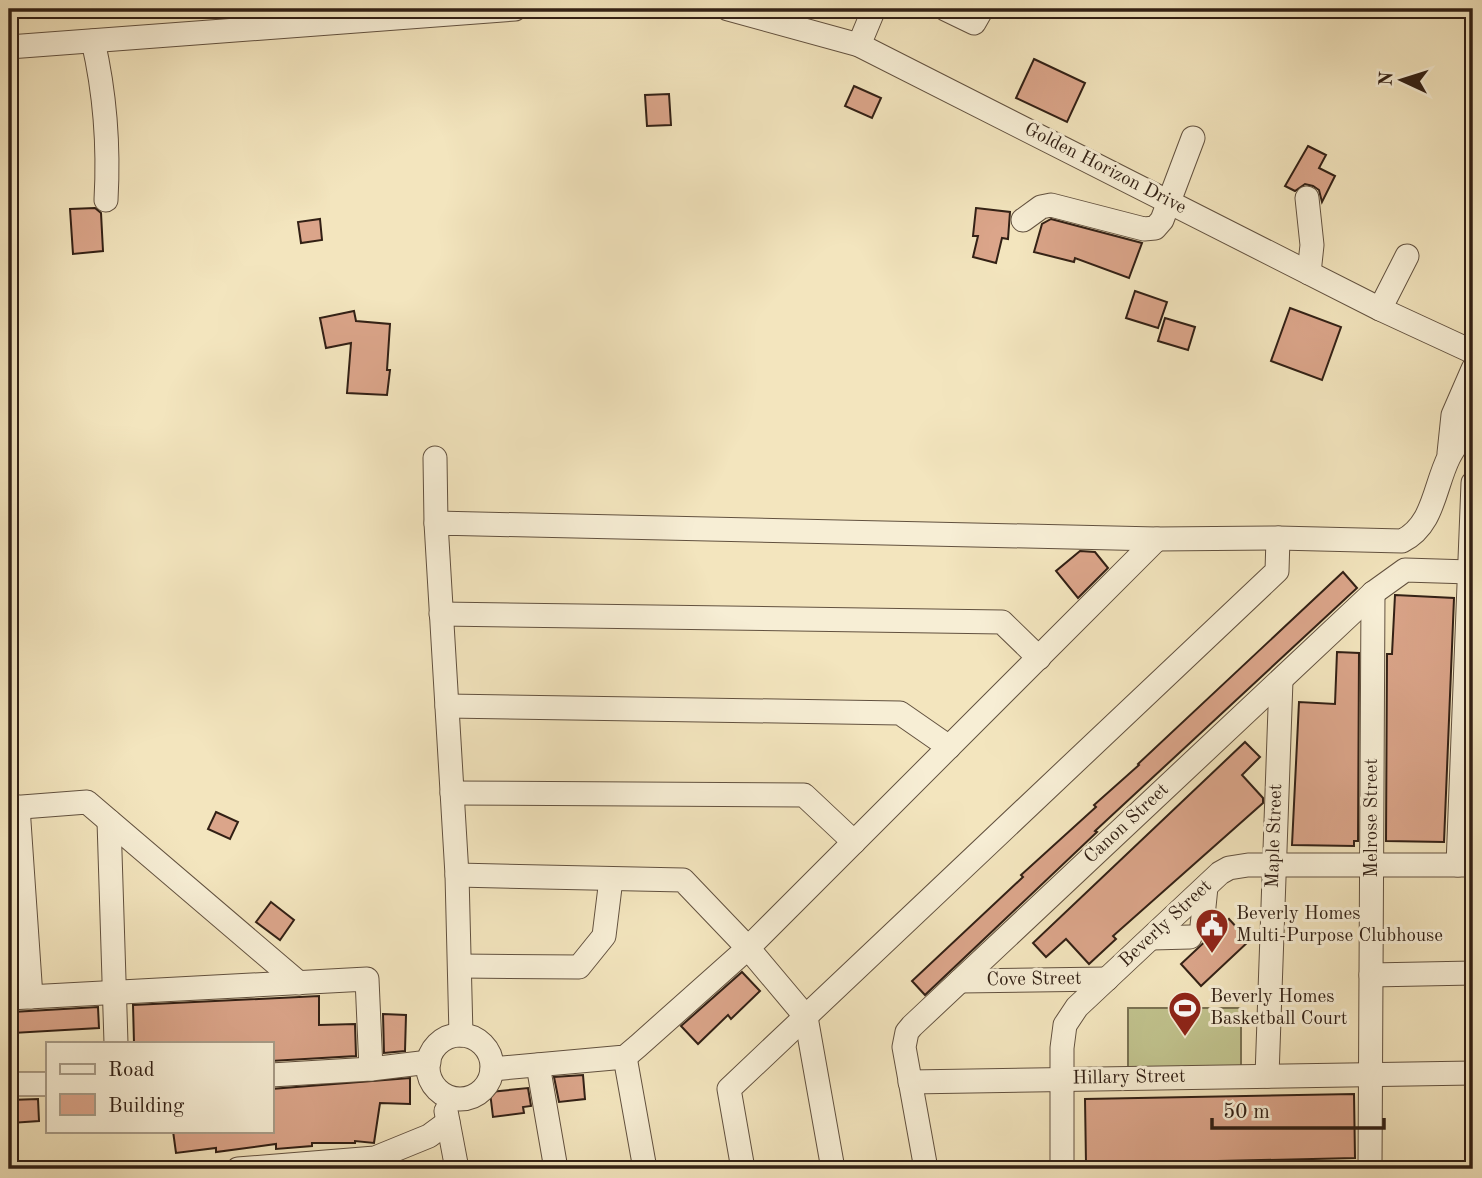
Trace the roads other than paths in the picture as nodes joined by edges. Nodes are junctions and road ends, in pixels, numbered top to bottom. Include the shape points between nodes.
1 (515, 9) edge
2 (728, 9) edge
3 (874, 9) edge
4 (945, 9) edge
5 (982, 9) edge
6 (93, 41) junction
7 (859, 45) junction
8 (9, 47) edge
9 (1194, 138) dead end
10 (1307, 198) dead end
11 (106, 200) dead end
12 (1170, 202) junction
13 (1023, 220) dead end
14 (1407, 256) dead end
15 (1309, 273) junction
16 (1380, 309) junction
17 (1473, 352) edge
18 (1473, 369) edge
19 (1473, 421) edge
20 (1449, 457) junction
21 (435, 458) dead end
22 (1473, 483) edge
23 (436, 523) junction
24 (1278, 538) junction
25 (1157, 539) junction
26 (1470, 572) junction
27 (1373, 593) junction
28 (441, 614) junction
29 (1039, 658) junction
30 (1281, 680) junction
31 (447, 706) junction
32 (949, 747) junction
33 (452, 793) junction
34 (13, 807) edge
35 (109, 821) junction
36 (854, 842) junction
37 (1274, 865) junction
38 (1372, 865) junction
39 (1465, 865) edge
40 (457, 875) junction
41 (611, 879) junction
42 (1206, 887) junction
43 (1152, 937) junction
44 (748, 948) junction
45 (460, 966) junction
46 (1473, 973) edge
47 (1371, 975) junction
48 (1107, 979) junction
49 (960, 981) junction
50 (299, 983) junction
51 (114, 993) junction
52 (20, 998) edge
53 (806, 1017) junction
54 (461, 1035) junction
55 (116, 1042) edge
56 (625, 1057) junction
57 (429, 1062) junction
58 (538, 1065) junction
59 (370, 1069) junction
60 (492, 1069) junction
61 (1473, 1073) edge
62 (1371, 1074) junction
63 (273, 1075) edge
64 (1267, 1076) junction
65 (1062, 1080) junction
66 (910, 1082) junction
67 (9, 1084) edge
68 (46, 1084) edge
69 (443, 1094) junction
70 (448, 1122) junction
71 (363, 1164) edge
72 (280, 1168) edge
73 (238, 1169) edge
74 (457, 1169) edge
75 (556, 1169) edge
76 (645, 1169) edge
77 (743, 1169) edge
78 (833, 1169) edge
79 (926, 1169) edge
80 (1062, 1169) edge
81 (1370, 1169) edge

1 - 6 street
2 - 7 street, Golden Horizon Drive
3 - 7 street
4 - 5 street via 974,23
6 - 8 street
6 - 11 street via 104,101
7 - 12 street, Golden Horizon Drive
9 - 12 street
10 - 15 street via 1312,244
12 - 13 street via 1155,228 1051,205
12 - 15 street, Golden Horizon Drive
14 - 16 street
15 - 16 street, Golden Horizon Drive
16 - 17 street, Golden Horizon Drive
18 - 20 street via 1453,415
19 - 20 street
20 - 24 street via 1426,518 1416,534 1402,541
21 - 23 street
22 - 26 street
23 - 25 street
23 - 28 street
24 - 25 street
24 - 53 street via 1278,571
25 - 29 street
26 - 27 street, Canon Street via 1405,570
26 - 39 street
27 - 30 street, Canon Street
27 - 38 street, Melrose Street
28 - 29 street via 1002,622
28 - 31 street
29 - 32 street
30 - 37 street, Maple Street
30 - 49 street, Canon Street
31 - 32 street via 900,713
31 - 33 street
32 - 36 street
33 - 36 street via 804,795
33 - 40 street
34 - 35 street via 87,802
34 - 52 street
35 - 50 street
35 - 51 street
36 - 44 street
37 - 38 street, Beverly Street
37 - 42 street, Beverly Street via 1229,868
37 - 64 street, Maple Street
38 - 39 street, Beverly Street
38 - 47 street, Melrose Street
40 - 41 street
40 - 45 street
41 - 44 street via 682,880
41 - 45 street via 604,936 579,967
42 - 43 street, Beverly Street
42 - 43 street via 1196,931
43 - 48 street, Beverly Street
44 - 53 street
44 - 56 street
45 - 54 street
46 - 47 street
47 - 62 street, Melrose Street
48 - 49 street, Cove Street
48 - 65 street, Beverly Street via 1065,1025
49 - 66 street, Canon Street via 907,1032 904,1047
50 - 51 street
50 - 59 street via 367,979
51 - 52 street
51 - 55 street
53 - 77 street via 729,1089
53 - 78 street
54 - 57 street via 443,1040
54 - 60 street via 480,1042
56 - 58 street
56 - 76 street
57 - 59 street
57 - 69 street via 431,1080
58 - 60 street
58 - 75 street
59 - 63 street
60 - 69 street via 489,1080 474,1096 464,1099
61 - 62 street, Hillary Street
62 - 64 street, Hillary Street
62 - 81 street, Melrose Street
64 - 65 street, Hillary Street
65 - 66 street, Hillary Street
65 - 80 street, Beverly Street
66 - 79 street, Canon Street
67 - 68 street
69 - 70 street
70 - 71 street via 429,1136
70 - 74 street
71 - 72 street
72 - 73 street

